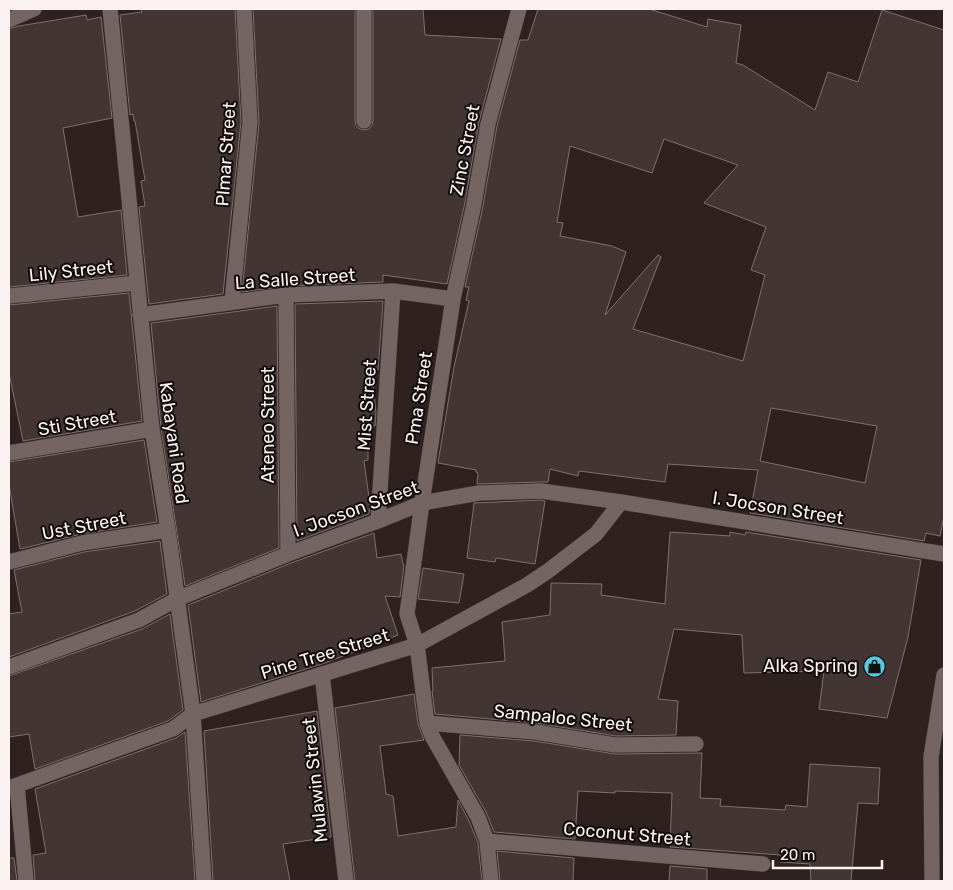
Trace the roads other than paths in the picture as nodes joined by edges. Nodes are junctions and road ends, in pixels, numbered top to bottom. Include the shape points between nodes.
1 (110, 9) edge
2 (244, 9) edge
3 (364, 9) edge
4 (520, 9) edge
5 (364, 121) dead end
6 (137, 283) junction
7 (393, 291) junction
8 (9, 296) edge
9 (286, 296) junction
10 (453, 299) junction
11 (232, 302) junction
12 (140, 315) junction
13 (152, 429) junction
14 (9, 453) edge
15 (621, 502) junction
16 (422, 503) junction
17 (378, 521) junction
18 (168, 530) junction
19 (288, 554) junction
20 (944, 554) edge
21 (9, 562) edge
22 (177, 599) junction
23 (417, 645) junction
24 (9, 667) edge
25 (322, 674) junction
26 (944, 675) edge
27 (193, 714) junction
28 (427, 723) junction
29 (696, 744) dead end
30 (13, 787) edge
31 (487, 841) junction
32 (763, 864) dead end
33 (26, 881) edge
34 (204, 881) edge
35 (346, 881) edge
36 (490, 881) edge
37 (932, 881) edge

1 - 6 street, Kabayani Road
2 - 11 street, Plmar Street via 250,122
3 - 5 street
4 - 10 street, Zinc Street via 488,124
6 - 8 street, Lily Street
6 - 12 street, Kabayani Road
7 - 9 street, La Salle Street
7 - 10 street, La Salle Street
7 - 17 street, Mist Street
9 - 11 street, La Salle Street
9 - 19 street, Ateneo Street
10 - 16 street, Pma Street
11 - 12 street, La Salle Street
12 - 13 street, Kabayani Road
13 - 14 street, Sti Street
13 - 18 street, Kabayani Road
15 - 16 street, I. Jocson Street via 541,492 479,492
15 - 20 street, I. Jocson Street
15 - 23 street, Pine Tree Street via 596,534 548,571
16 - 17 street, I. Jocson Street
16 - 23 street, Pma Street via 407,614
17 - 19 street, I. Jocson Street
18 - 21 street, Ust Street via 82,543
18 - 22 street, Kabayani Road
19 - 22 street, I. Jocson Street
22 - 24 street, I. Jocson Street via 139,620
22 - 27 street, Kabayani Road
23 - 25 street, Pine Tree Street
23 - 28 street, Pma Street
25 - 27 street, Pine Tree Street
25 - 35 street, Mulawin Street
26 - 37 street via 931,757
27 - 30 street, Pine Tree Street via 173,729
27 - 34 street, Kabayani Road
28 - 29 street, Sampaloc Street via 535,732 615,745
28 - 31 street, Pma Street via 478,817
30 - 33 street
31 - 32 street, Coconut Street
31 - 36 street, Pma Street

